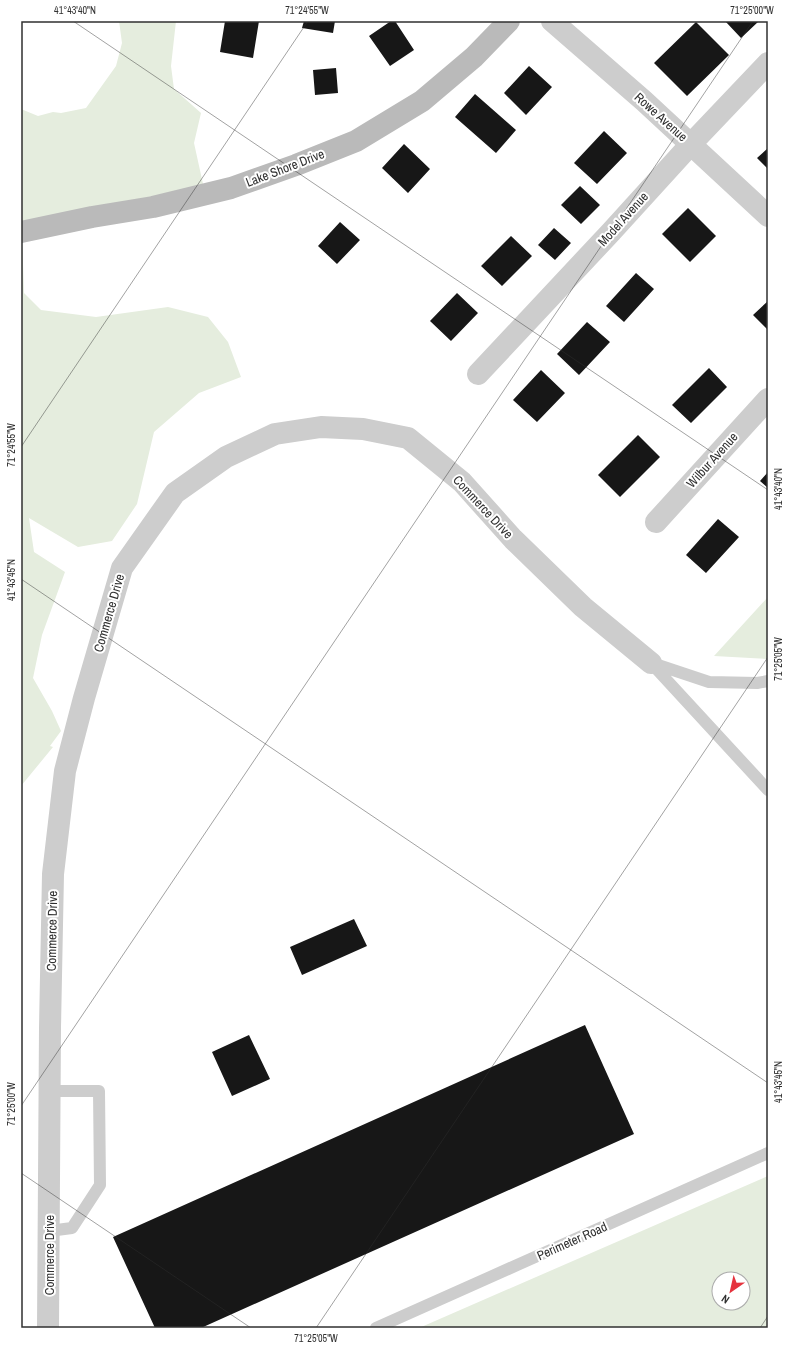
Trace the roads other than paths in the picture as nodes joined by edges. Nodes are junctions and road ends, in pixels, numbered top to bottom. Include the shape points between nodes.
1 (509, 21) edge
2 (552, 21) edge
3 (768, 63) edge
4 (691, 144) junction
5 (768, 216) edge
6 (21, 232) edge
7 (478, 374) dead end
8 (768, 399) edge
9 (656, 522) dead end
10 (651, 663) junction
11 (768, 681) edge
12 (768, 790) edge
13 (50, 1090) junction
14 (768, 1153) edge
15 (49, 1231) junction
16 (48, 1328) edge
17 (376, 1328) edge

1 - 6 street, Lake Shore Drive via 474,57 422,101 356,141 231,188
2 - 4 street, Rowe Avenue
3 - 4 street, Model Avenue
4 - 5 street, Rowe Avenue
4 - 7 street, Model Avenue
8 - 9 street, Wilbur Avenue
10 - 11 lane via 709,682
10 - 12 lane
10 - 13 street, Commerce Drive via 583,607 513,539 462,482 408,438 363,428 321,427 275,434 226,458 175,493 122,568 65,771 53,874
13 - 15 street, Commerce Drive
13 - 15 lane via 99,1091 100,1185 72,1228
14 - 17 lane, Perimeter Road
15 - 16 street, Commerce Drive

